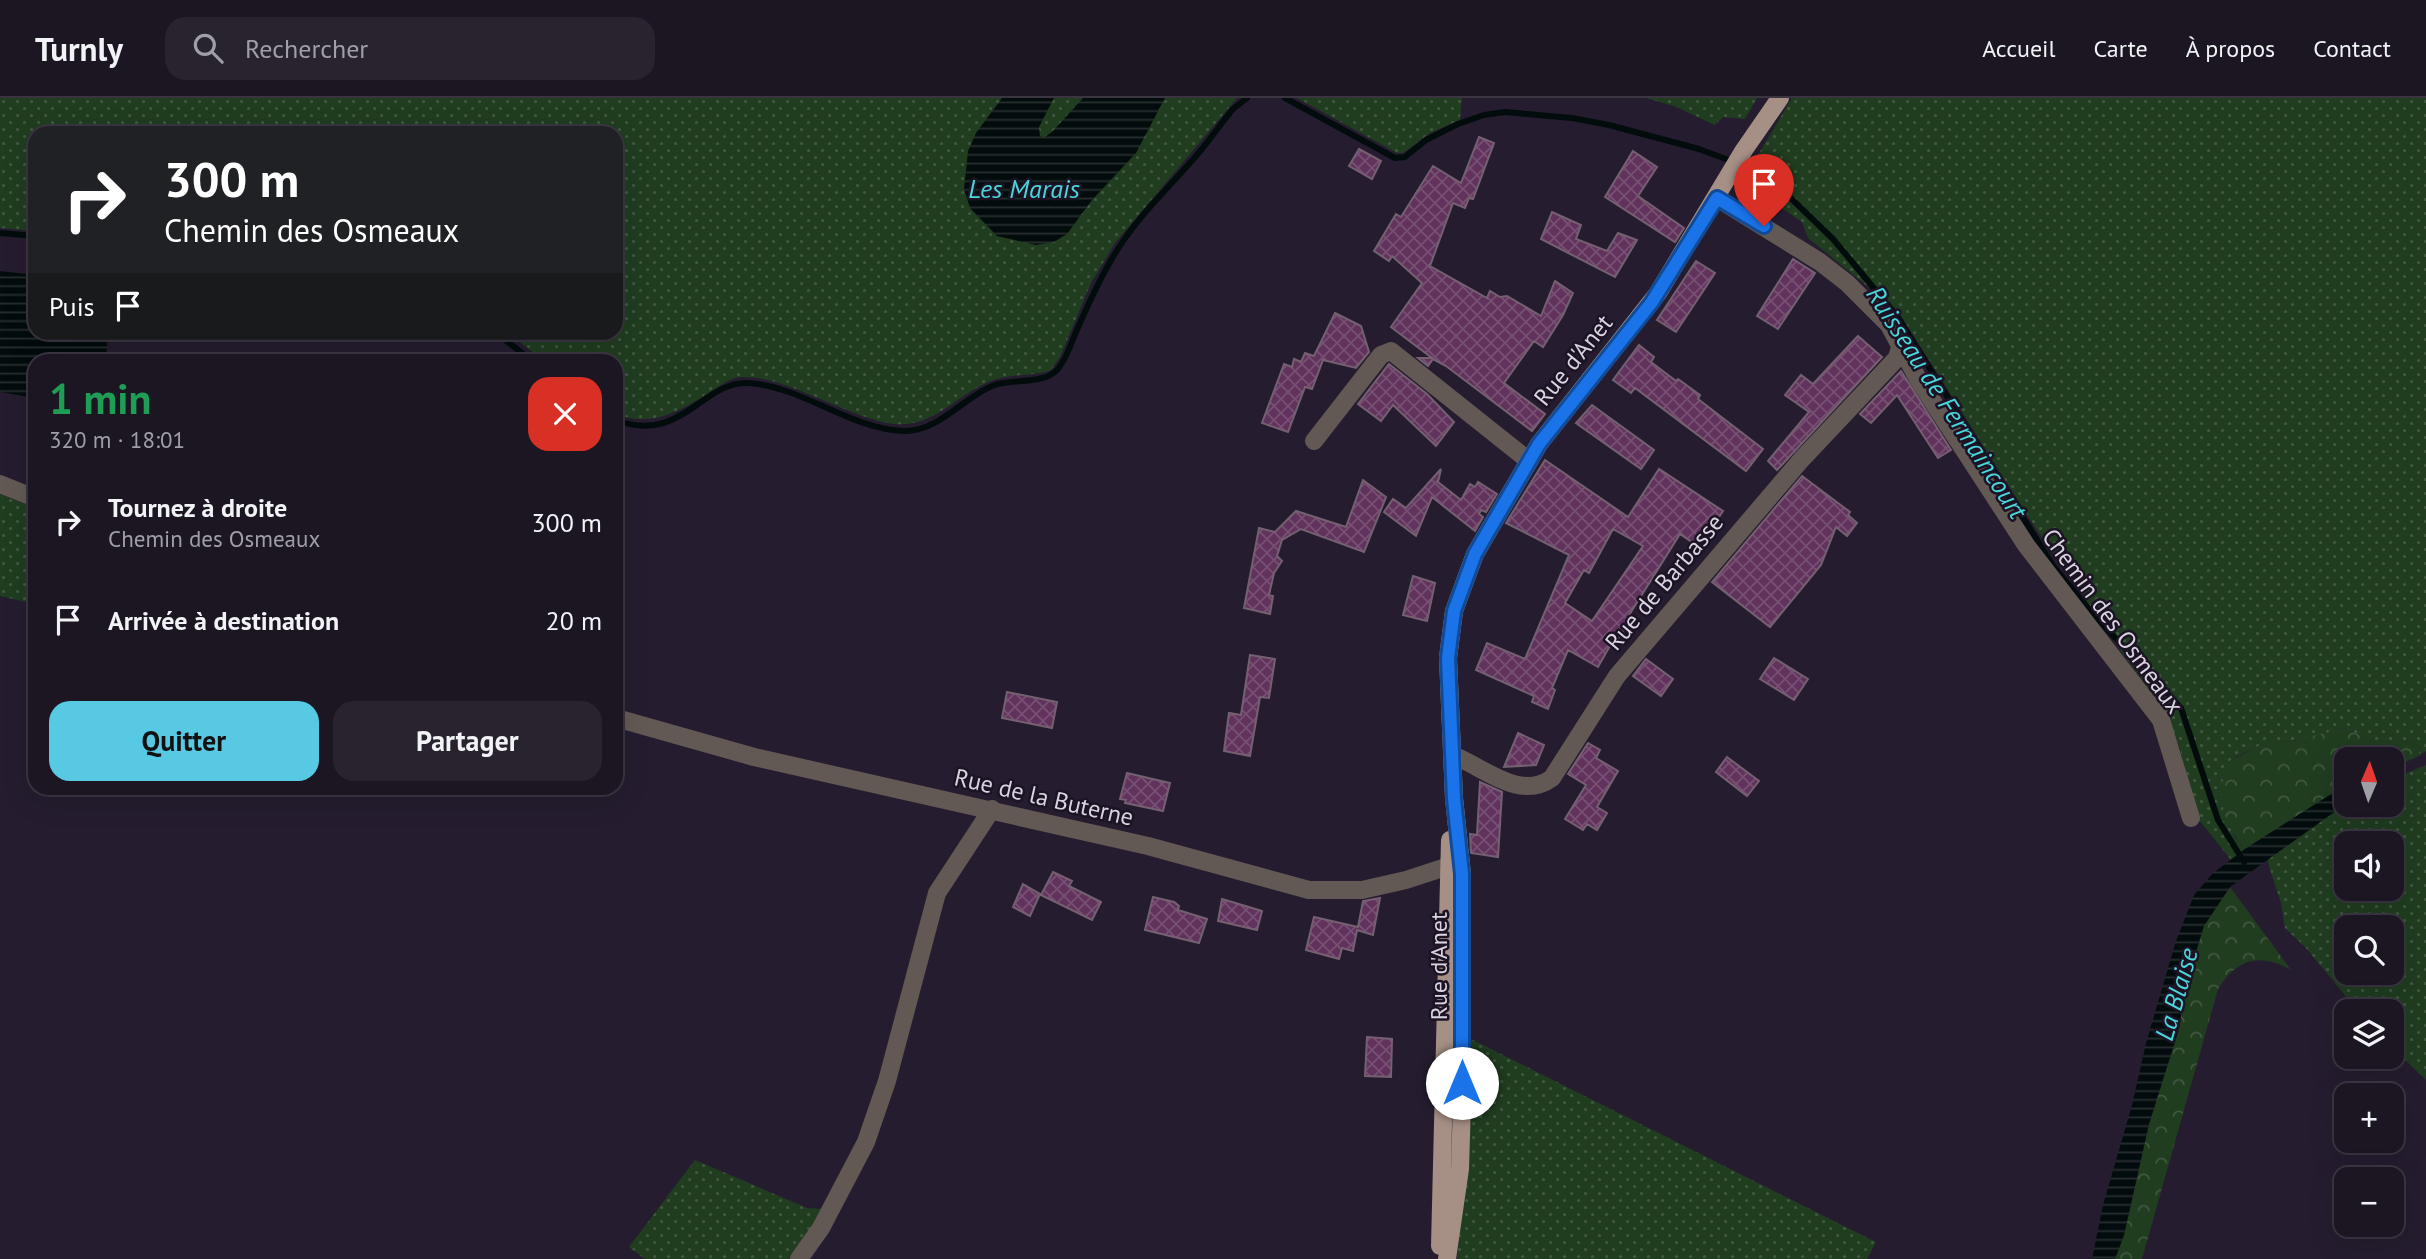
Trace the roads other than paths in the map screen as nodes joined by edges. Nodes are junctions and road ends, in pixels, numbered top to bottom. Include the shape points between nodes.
1 (1780, 98) edge
2 (1717, 198) junction
3 (1900, 347) junction
4 (1314, 441) dead end
5 (1529, 461) junction
6 (0, 484) edge
7 (28, 495) edge
8 (623, 720) edge
9 (1452, 755) junction
10 (992, 810) junction
11 (2190, 817) dead end
12 (1455, 864) junction
13 (799, 1259) edge
14 (1439, 1259) edge
15 (1447, 1259) edge

1 - 2 main road, Rue d'Anet
2 - 3 street, Chemin des Osmeaux via 1782,236 1847,283 1889,325
2 - 5 main road, Rue d'Anet via 1658,293 1547,431
3 - 9 street, Rue de Barbasse via 1897,358 1783,480 1618,676 1552,778 1534,787 1518,786
3 - 11 street, Chemin des Osmeaux via 2026,545 2161,720
4 - 5 street via 1381,355 1391,351
5 - 9 main road, Rue d'Anet via 1475,554 1454,611 1448,658
6 - 7 street
8 - 10 street, Rue de la Buterne via 754,757
9 - 12 main road, Rue d'Anet
10 - 12 street, Rue de la Buterne via 1309,890 1362,890
10 - 13 street via 937,893 887,1082 866,1142 821,1228
12 - 14 main road, Rue d'Anet
12 - 15 main road, Rue d'Anet via 1460,1169

